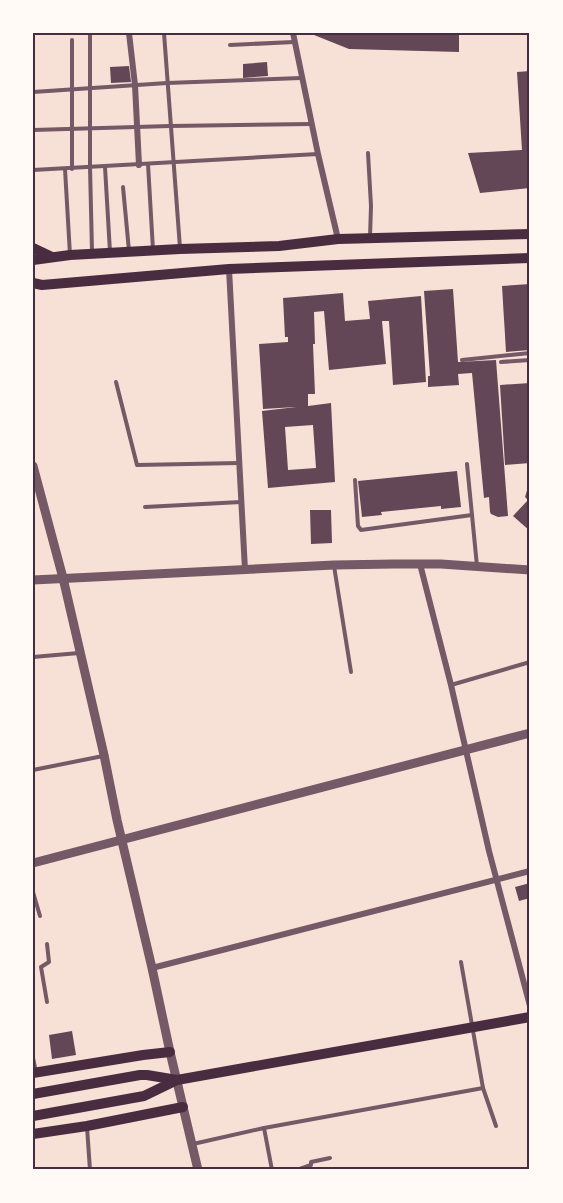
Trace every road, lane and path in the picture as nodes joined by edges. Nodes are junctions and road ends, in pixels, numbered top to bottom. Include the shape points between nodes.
1 (90, 33) edge
2 (129, 33) edge
3 (164, 33) edge
4 (293, 33) edge
5 (72, 40) dead end
6 (295, 42) junction
7 (230, 45) dead end
8 (302, 78) junction
9 (167, 83) junction
10 (135, 85) junction
11 (91, 88) junction
12 (72, 89) junction
13 (33, 92) edge
14 (312, 124) junction
15 (170, 126) junction
16 (136, 127) junction
17 (90, 128) junction
18 (71, 129) junction
19 (33, 130) edge
20 (368, 153) dead end
21 (318, 154) junction
22 (173, 163) junction
23 (148, 164) junction
24 (139, 165) junction
25 (105, 166) junction
26 (90, 167) junction
27 (64, 169) junction
28 (72, 169) junction
29 (33, 170) edge
30 (123, 187) dead end
31 (530, 234) edge
32 (370, 238) junction
33 (338, 239) junction
34 (33, 248) edge
35 (180, 249) junction
36 (153, 250) junction
37 (129, 252) junction
38 (111, 253) junction
39 (92, 254) junction
40 (70, 255) junction
41 (52, 257) junction
42 (530, 258) edge
43 (33, 260) edge
44 (229, 269) junction
45 (36, 286) edge
46 (530, 353) edge
47 (462, 360) dead end
48 (530, 360) edge
49 (501, 362) dead end
50 (117, 382) dead end
51 (239, 463) junction
52 (466, 464) dead end
53 (33, 466) edge
54 (355, 480) dead end
55 (241, 502) junction
56 (144, 507) dead end
57 (472, 515) junction
58 (420, 564) junction
59 (334, 566) junction
60 (477, 566) junction
61 (528, 568) edge
62 (245, 570) junction
63 (63, 578) junction
64 (33, 580) edge
65 (80, 653) junction
66 (33, 657) edge
67 (530, 662) edge
68 (351, 672) dead end
69 (451, 685) junction
70 (530, 733) edge
71 (465, 750) junction
72 (104, 755) junction
73 (33, 770) edge
74 (122, 840) junction
75 (33, 863) edge
76 (530, 871) edge
77 (496, 879) junction
78 (33, 892) edge
79 (40, 916) dead end
80 (47, 944) dead end
81 (461, 962) dead end
82 (152, 968) junction
83 (47, 1002) dead end
84 (530, 1006) edge
85 (530, 1017) edge
86 (472, 1028) junction
87 (170, 1052) junction
88 (33, 1058) edge
89 (35, 1073) edge
90 (177, 1080) junction
91 (483, 1088) junction
92 (33, 1094) edge
93 (183, 1107) junction
94 (33, 1116) edge
95 (87, 1126) junction
96 (496, 1126) dead end
97 (264, 1128) junction
98 (33, 1134) edge
99 (192, 1144) junction
100 (330, 1158) dead end
101 (90, 1170) edge
102 (198, 1170) edge
103 (272, 1170) edge
104 (297, 1170) edge

1 - 11 lane
2 - 10 street
3 - 9 lane
4 - 6 street
5 - 12 lane
6 - 7 lane
6 - 8 street
8 - 9 lane
8 - 14 street
9 - 10 lane
9 - 15 lane
10 - 11 lane
10 - 16 street
11 - 12 lane
11 - 17 lane
12 - 13 lane
12 - 18 lane
14 - 15 lane
14 - 21 street
15 - 16 lane
15 - 22 lane
16 - 17 lane
16 - 24 street
17 - 18 lane
17 - 26 lane
18 - 19 lane
18 - 28 lane
20 - 32 lane
21 - 22 lane
21 - 33 street
22 - 23 lane
22 - 35 lane
23 - 24 lane
23 - 36 lane
24 - 25 lane
25 - 26 lane
25 - 38 lane
26 - 28 lane
26 - 39 lane
27 - 28 lane
27 - 29 lane
27 - 40 lane
30 - 37 lane
31 - 32 main road
32 - 33 main road
33 - 35 main road via 279,246
34 - 41 main road
35 - 36 main road
36 - 37 main road
37 - 38 main road
38 - 39 main road
39 - 40 main road
40 - 41 main road
41 - 43 main road
42 - 44 main road
44 - 45 main road
44 - 51 street
46 - 47 lane
48 - 49 lane
50 - 51 lane via 137,465
51 - 55 street
52 - 57 lane
53 - 63 street
54 - 57 lane via 361,530
55 - 56 lane
55 - 62 street
57 - 60 lane
58 - 59 street
58 - 60 street
58 - 69 street
59 - 62 street
59 - 68 lane
60 - 61 street
62 - 63 street
63 - 64 street
63 - 65 street
65 - 66 lane
65 - 72 street
67 - 69 lane
69 - 71 street
70 - 71 street
71 - 74 street
71 - 77 street
72 - 73 lane
72 - 74 street
74 - 75 street
74 - 82 street
76 - 77 street
77 - 82 street
77 - 84 street
78 - 79 lane
80 - 83 lane via 49,962 41,967
81 - 86 lane
82 - 87 street
85 - 86 main road
86 - 90 main road
86 - 91 lane
87 - 89 main road
87 - 90 street
88 - 89 lane
90 - 92 main road via 147,1075
90 - 93 street
90 - 94 main road via 144,1096
91 - 96 lane
91 - 97 lane
93 - 95 main road
93 - 99 street
95 - 98 main road
95 - 101 lane
97 - 99 lane
97 - 103 lane
99 - 102 street
100 - 104 lane

